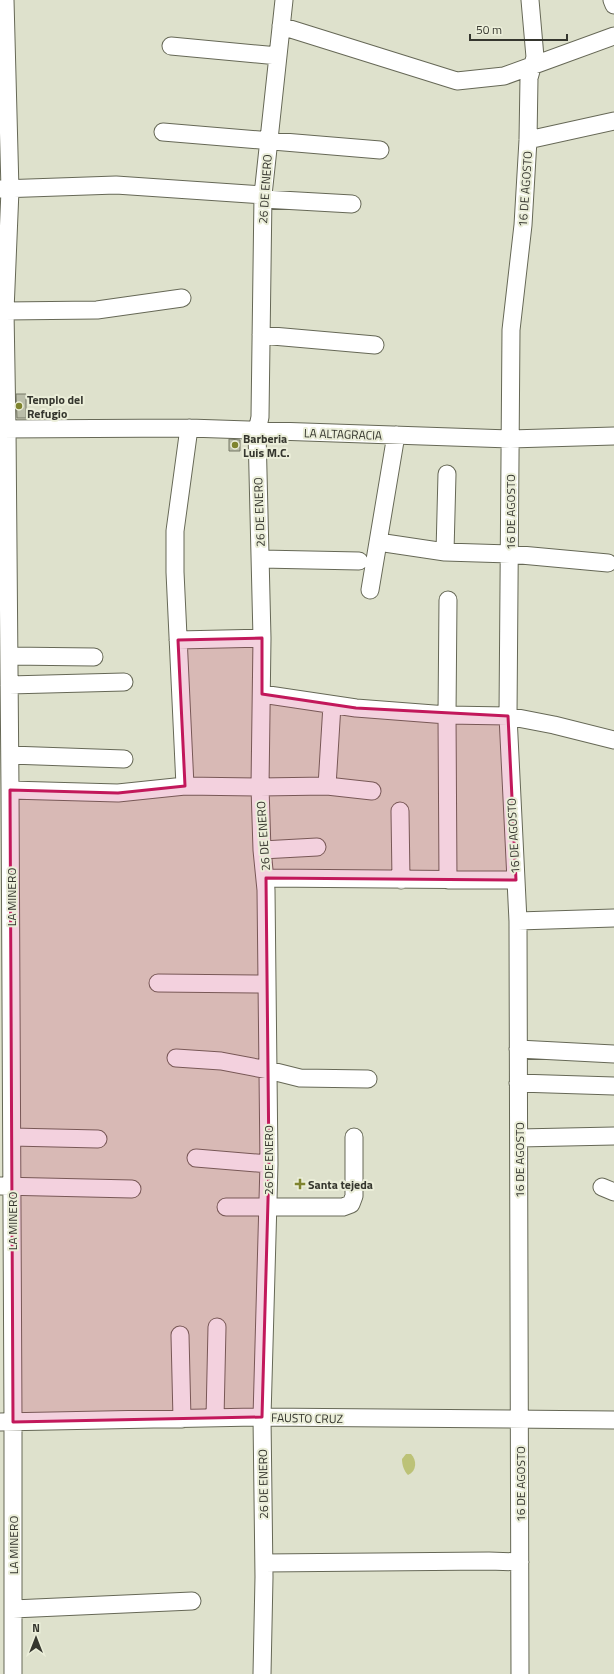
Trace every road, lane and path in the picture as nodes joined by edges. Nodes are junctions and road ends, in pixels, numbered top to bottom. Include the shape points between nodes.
1 (5, 0) edge
2 (284, 0) edge
3 (530, 0) edge
4 (612, 0) edge
5 (614, 5) edge
6 (281, 26) junction
7 (614, 36) edge
8 (171, 46) dead end
9 (278, 56) junction
10 (532, 67) junction
11 (4, 68) edge
12 (614, 121) edge
13 (163, 132) dead end
14 (528, 140) junction
15 (269, 142) junction
16 (380, 150) dead end
17 (5, 189) edge
18 (263, 197) junction
19 (352, 204) dead end
20 (3, 276) edge
21 (182, 298) dead end
22 (5, 311) junction
23 (261, 335) junction
24 (375, 345) dead end
25 (188, 428) junction
26 (4, 429) edge
27 (257, 431) junction
28 (396, 435) junction
29 (614, 436) edge
30 (510, 439) junction
31 (447, 474) dead end
32 (4, 513) edge
33 (378, 542) junction
34 (445, 552) junction
35 (510, 554) junction
36 (261, 558) junction
37 (359, 561) dead end
38 (608, 563) dead end
39 (370, 590) dead end
40 (448, 600) dead end
41 (4, 623) edge
42 (262, 638) junction
43 (178, 640) junction
44 (9, 656) junction
45 (94, 657) dead end
46 (124, 682) dead end
47 (9, 685) junction
48 (262, 694) junction
49 (332, 705) junction
50 (447, 715) junction
51 (508, 716) junction
52 (614, 740) edge
53 (10, 755) junction
54 (124, 760) dead end
55 (185, 786) junction
56 (327, 786) junction
57 (260, 787) junction
58 (10, 790) junction
59 (372, 791) dead end
60 (400, 811) dead end
61 (317, 847) dead end
62 (262, 850) junction
63 (266, 878) junction
64 (401, 880) junction
65 (448, 880) junction
66 (516, 880) junction
67 (614, 918) edge
68 (518, 920) junction
69 (158, 983) dead end
70 (267, 984) junction
71 (518, 1049) junction
72 (614, 1054) edge
73 (176, 1058) dead end
74 (268, 1070) junction
75 (368, 1079) dead end
76 (518, 1083) junction
77 (614, 1086) edge
78 (614, 1136) edge
79 (354, 1137) dead end
80 (519, 1138) junction
81 (98, 1139) dead end
82 (8, 1142) edge
83 (196, 1158) dead end
84 (269, 1164) junction
85 (6, 1186) edge
86 (132, 1189) dead end
87 (226, 1208) dead end
88 (268, 1208) junction
89 (6, 1237) edge
90 (217, 1327) dead end
91 (180, 1335) dead end
92 (262, 1417) junction
93 (215, 1418) junction
94 (182, 1419) junction
95 (520, 1420) junction
96 (614, 1420) edge
97 (7, 1422) edge
98 (520, 1562) junction
99 (264, 1563) junction
100 (192, 1601) dead end
101 (13, 1609) junction
102 (517, 1673) edge
103 (13, 1674) edge
104 (262, 1674) edge

1 - 11 street, LA MINERO
2 - 6 street, 26 DE ENERO
3 - 10 street, 16 DE AGOSTO via 535,57
4 - 5 street
6 - 9 street, 26 DE ENERO
6 - 10 street via 458,81 504,76
7 - 10 street
8 - 9 street
9 - 15 street, 26 DE ENERO
10 - 14 street, 16 DE AGOSTO via 529,78
11 - 17 street, LA MINERO
12 - 14 street
13 - 15 street
14 - 30 street, 16 DE AGOSTO via 523,225 512,330
15 - 16 street
15 - 18 street, 26 DE ENERO
17 - 18 street via 116,185
17 - 20 street, LA MINERO
18 - 19 street
18 - 23 street, 26 DE ENERO
20 - 22 street, LA MINERO
21 - 22 street via 97,310
22 - 26 street, LA MINERO
23 - 24 street
23 - 27 street, 26 DE ENERO via 260,417
25 - 26 street, LA ALTAGRACIA
25 - 27 street, LA ALTAGRACIA
25 - 43 street via 175,531
26 - 32 street, LA MINERO
27 - 28 street, LA ALTAGRACIA
27 - 36 street, 26 DE ENERO
28 - 30 street, LA ALTAGRACIA
28 - 33 street
29 - 30 street, LA ALTAGRACIA
30 - 35 street, 16 DE AGOSTO
31 - 34 street
32 - 41 street, LA MINERO
33 - 34 street
33 - 39 street
34 - 35 street
35 - 38 street
35 - 51 street, 16 DE AGOSTO
36 - 37 street
36 - 42 street, 26 DE ENERO
40 - 50 street
41 - 44 street, LA MINERO
42 - 43 street
42 - 48 street, 26 DE ENERO
43 - 55 street
44 - 45 street
44 - 47 street, LA MINERO
46 - 47 street
47 - 53 street, LA MINERO
48 - 49 street
48 - 57 street, 26 DE ENERO
49 - 50 street
49 - 56 street
50 - 51 street
50 - 65 street
51 - 52 street
51 - 66 street, 16 DE AGOSTO
53 - 54 street
53 - 58 street, LA MINERO
55 - 57 street
55 - 58 street via 118,793
56 - 57 street
56 - 59 street
57 - 62 street, 26 DE ENERO
58 - 82 street, LA MINERO
60 - 64 street
61 - 62 street
62 - 63 street, 26 DE ENERO
63 - 64 street
63 - 70 street, 26 DE ENERO
64 - 65 street
65 - 66 street
66 - 68 street, 16 DE AGOSTO
67 - 68 street
68 - 71 street, 16 DE AGOSTO
69 - 70 street
70 - 74 street, 26 DE ENERO
71 - 72 street
71 - 76 street, 16 DE AGOSTO
73 - 74 street via 221,1061
74 - 75 street via 300,1078
74 - 84 street, 26 DE ENERO
76 - 77 street
76 - 80 street, 16 DE AGOSTO
78 - 80 street
79 - 88 street via 354,1196 351,1204 343,1208
80 - 95 street, 16 DE AGOSTO
81 - 82 street
82 - 85 street, LA MINERO
83 - 84 street
84 - 88 street, 26 DE ENERO
85 - 86 street
85 - 89 street, LA MINERO
87 - 88 street
88 - 92 street, 26 DE ENERO
89 - 97 street, LA MINERO
90 - 93 street
91 - 94 street
92 - 93 street, FAUSTO CRUZ
92 - 95 street, FAUSTO CRUZ
92 - 99 street, 26 DE ENERO
93 - 94 street, FAUSTO CRUZ
94 - 97 street, FAUSTO CRUZ
95 - 96 street, FAUSTO CRUZ
95 - 98 street, 16 DE AGOSTO
97 - 101 street, LA MINERO
98 - 99 street
98 - 102 street, 16 DE AGOSTO
99 - 104 street, 26 DE ENERO
100 - 101 street
101 - 103 street, LA MINERO

